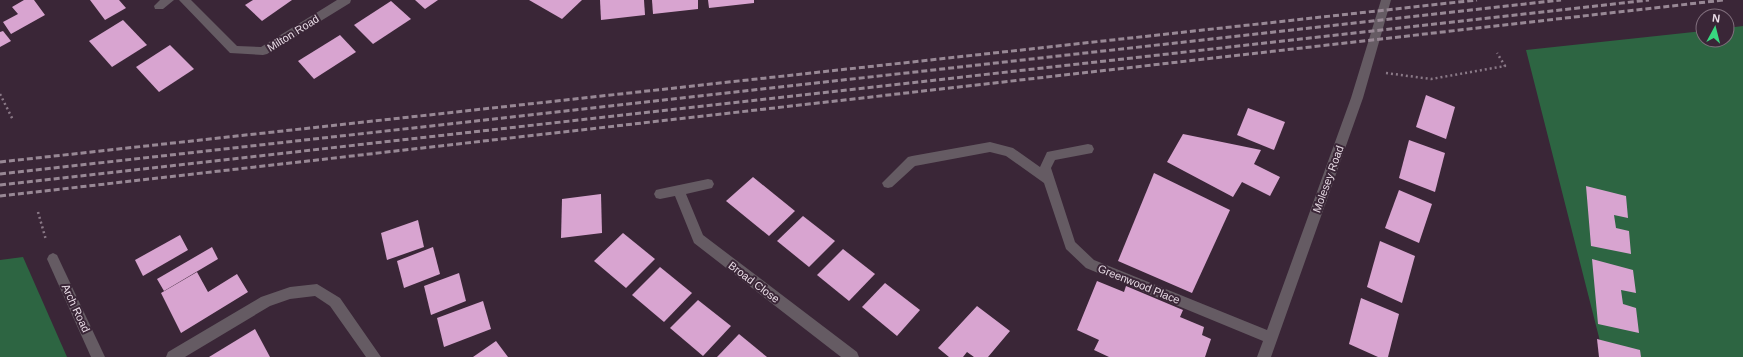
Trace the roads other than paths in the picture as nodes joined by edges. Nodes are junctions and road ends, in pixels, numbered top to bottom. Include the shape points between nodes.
1 (169, 0) edge
2 (184, 0) edge
3 (346, 0) edge
4 (1386, 0) edge
5 (159, 6) dead end
6 (1088, 149) dead end
7 (1048, 179) junction
8 (888, 183) dead end
9 (708, 184) dead end
10 (679, 191) junction
11 (660, 194) dead end
12 (53, 259) road end
13 (1270, 338) junction
14 (98, 357) edge
15 (173, 357) edge
16 (374, 357) edge
17 (852, 357) edge
18 (1264, 357) edge

1 - 5 street
2 - 3 street, Milton Road via 234,50 263,51
4 - 13 street, Molesey Road via 1357,98
6 - 7 street, Greenwood Place via 1051,156 1044,168
7 - 8 street via 1009,152 990,147 912,161
7 - 13 street, Greenwood Place via 1070,245 1090,264
9 - 10 street
10 - 11 street
10 - 17 street, Broad Close via 698,239
12 - 14 street, Arch Road
13 - 18 street, Molesey Road
15 - 16 street via 266,301 290,293 317,290 335,302

